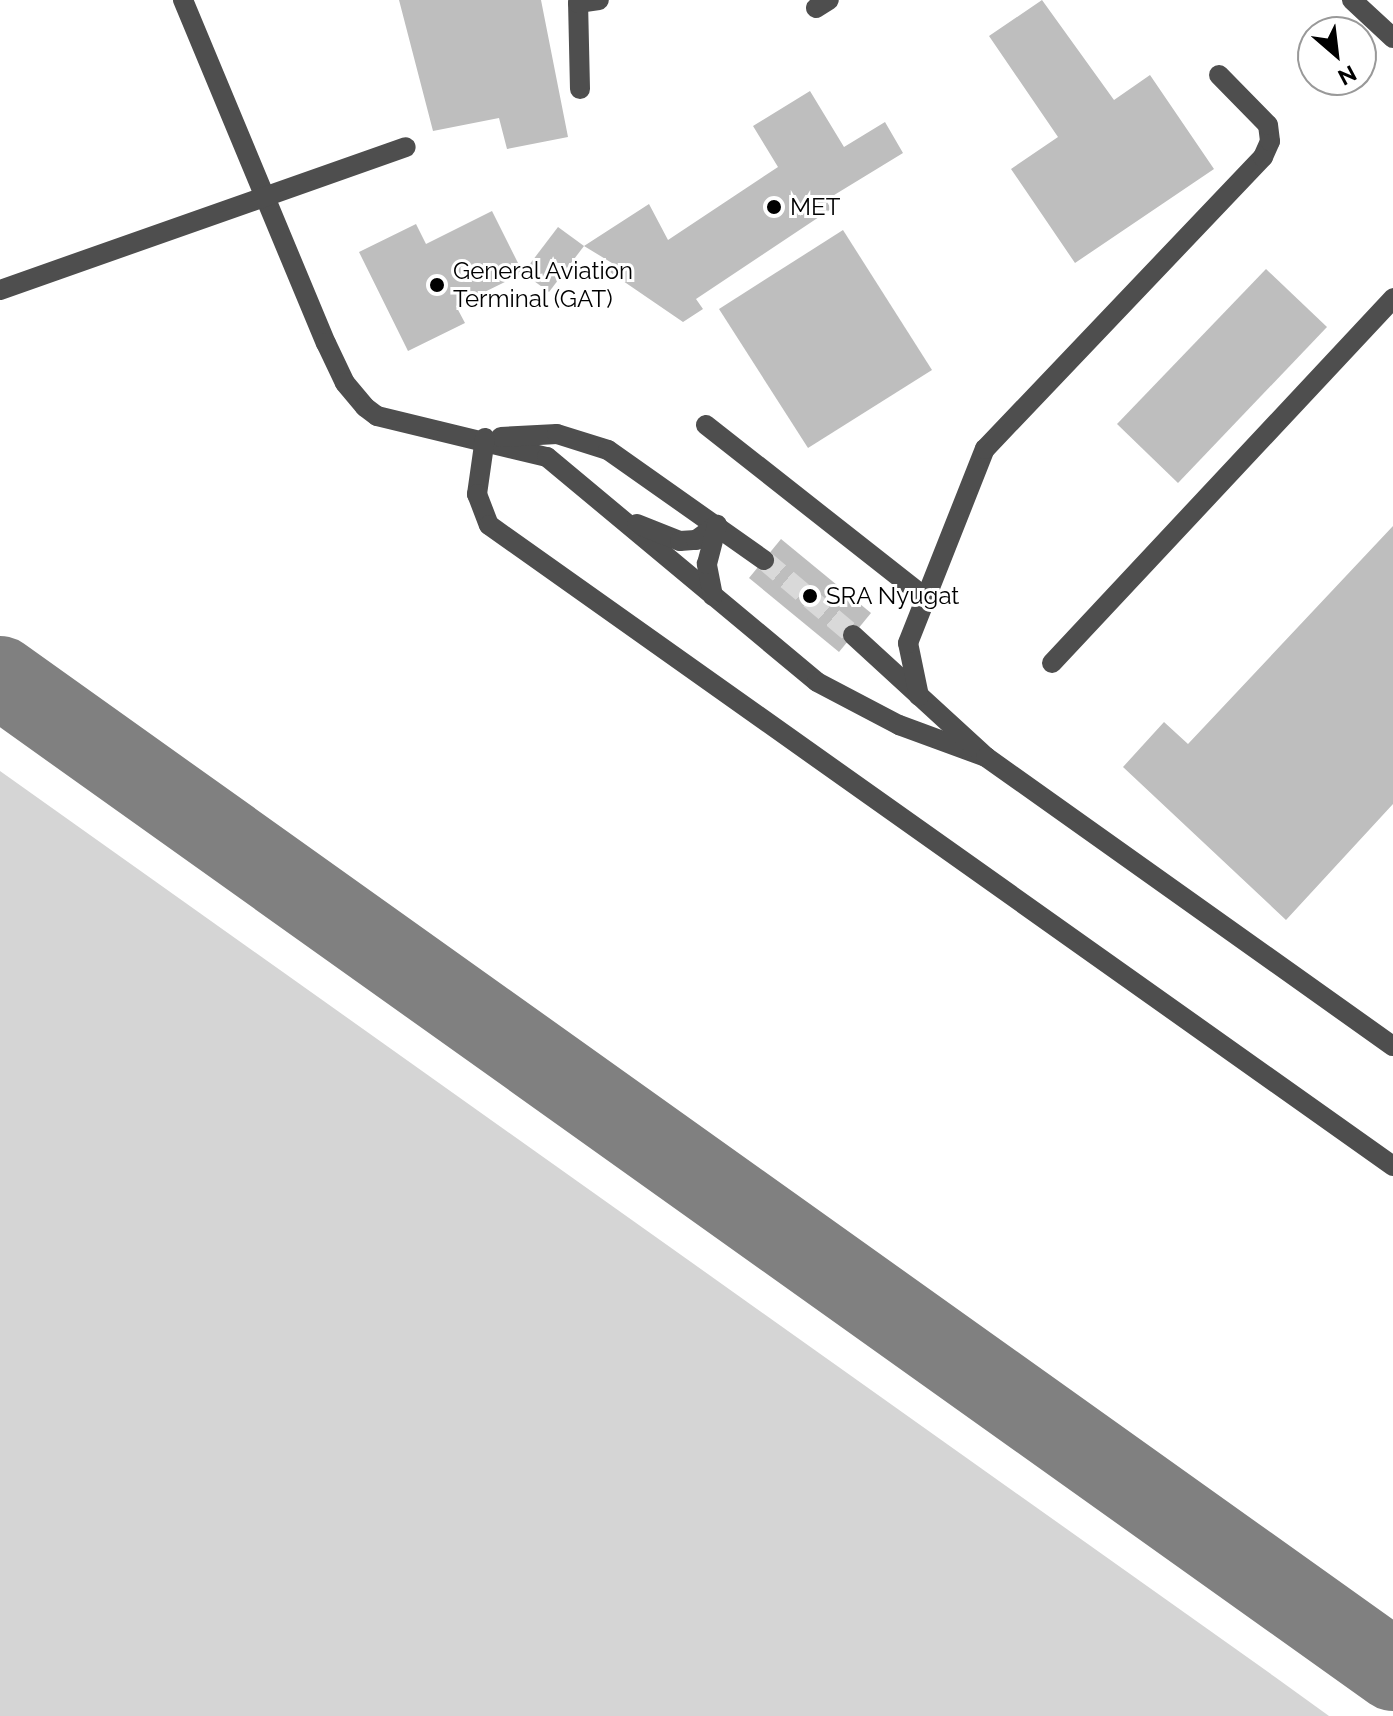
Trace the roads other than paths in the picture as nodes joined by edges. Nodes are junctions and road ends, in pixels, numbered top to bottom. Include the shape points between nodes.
1 (183, 0) edge
2 (599, 0) edge
3 (1352, 0) edge
4 (577, 1) edge
5 (1393, 38) edge
6 (1219, 75) dead end
7 (580, 89) dead end
8 (406, 147) dead end
9 (261, 198) junction
10 (0, 290) edge
11 (1393, 298) edge
12 (706, 425) dead end
13 (485, 438) junction
14 (615, 514) junction
15 (717, 525) junction
16 (764, 560) tunnel mouth
17 (713, 596) junction
18 (923, 596) junction
19 (853, 635) tunnel mouth
20 (1052, 663) dead end
21 (919, 696) junction
22 (986, 757) junction
23 (1393, 1046) edge
24 (1393, 1166) edge

1 - 9 lane
2 - 4 lane
3 - 5 lane
4 - 7 lane
6 - 18 lane via 1268,125 1270,141 1263,157 985,449
8 - 9 lane
9 - 10 lane
9 - 13 lane via 352,395 377,416
11 - 20 lane
12 - 18 lane
13 - 14 lane via 547,457
13 - 15 lane via 557,434 608,450
13 - 24 lane via 477,494 489,525
14 - 15 lane via 680,541 696,540
14 - 17 lane
15 - 16 lane
15 - 17 lane via 707,564
17 - 22 lane via 817,682 899,725
18 - 21 lane via 908,643
19 - 21 lane
21 - 22 lane
22 - 23 lane

